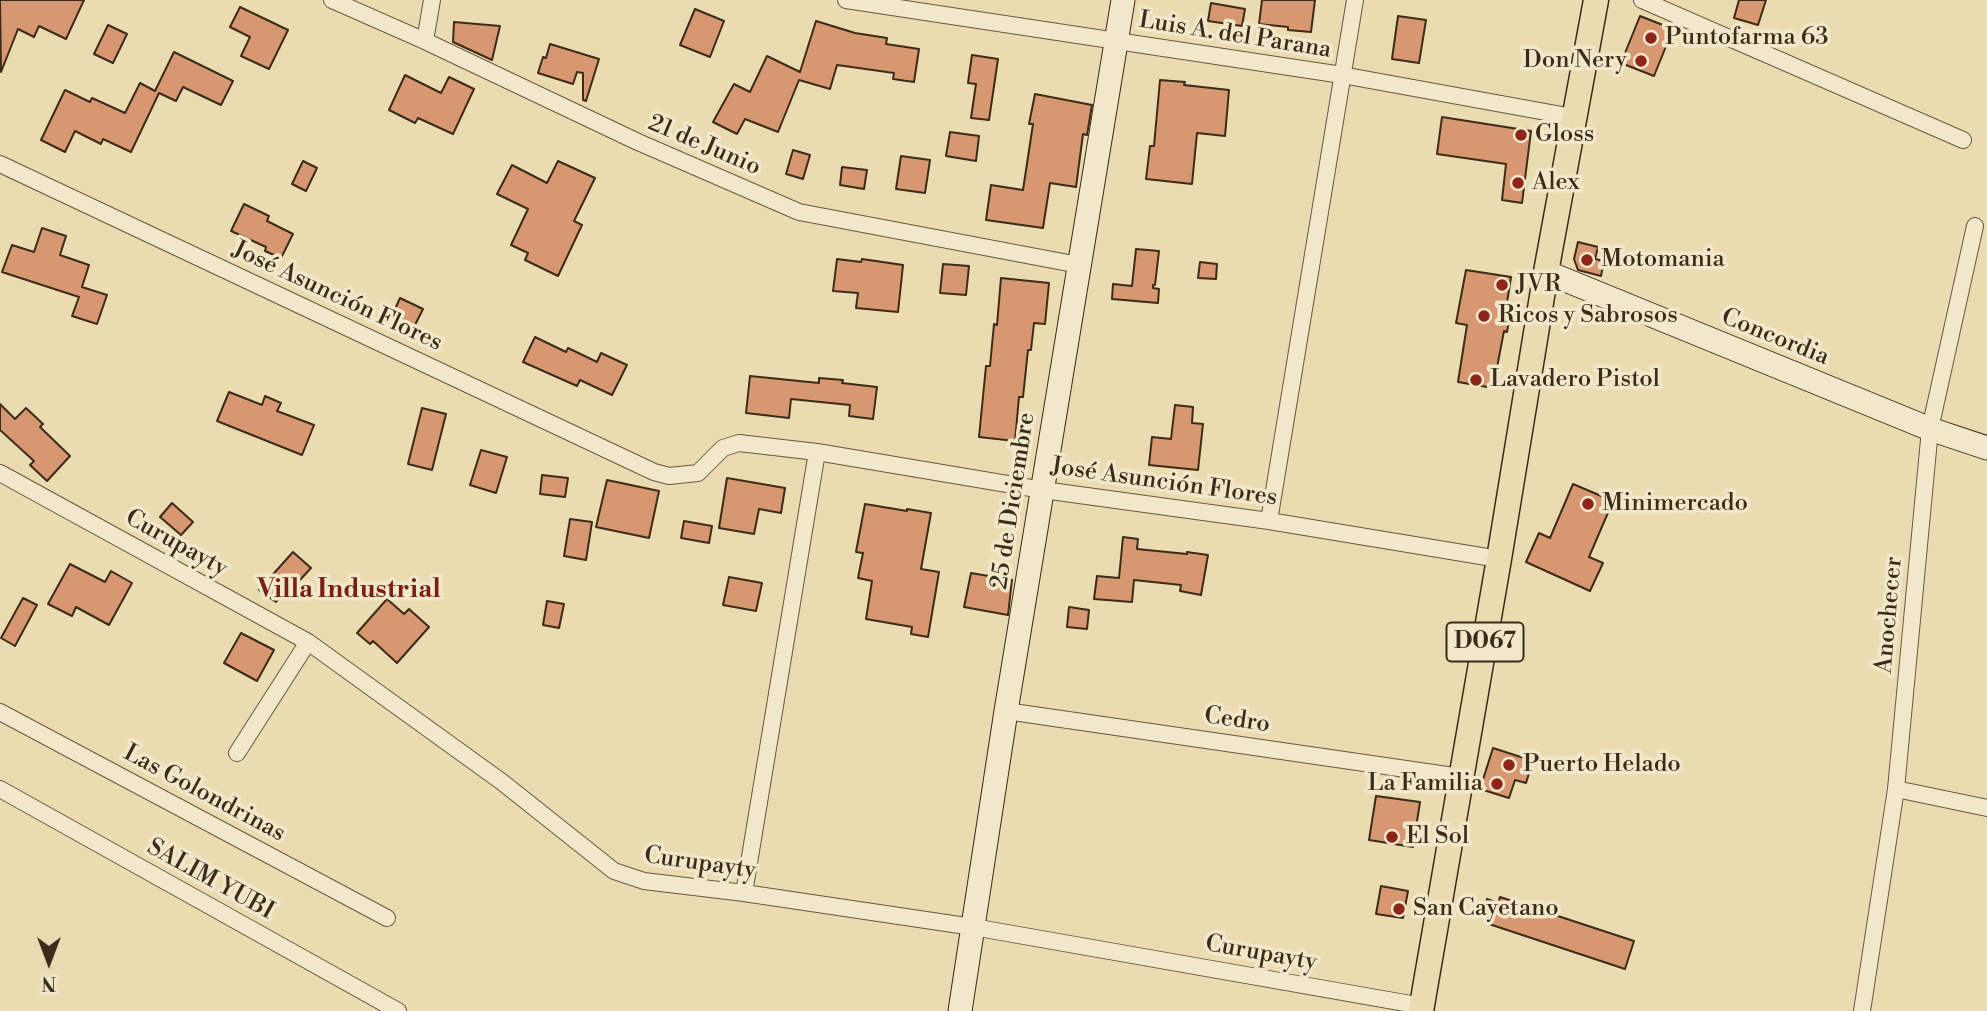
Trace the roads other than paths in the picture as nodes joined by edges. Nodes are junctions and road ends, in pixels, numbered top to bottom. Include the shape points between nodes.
1 (332, 0) edge
2 (432, 0) edge
3 (846, 0) edge
4 (1123, 0) edge
5 (1354, 0) edge
6 (1596, 0) edge
7 (1642, 0) edge
8 (425, 41) junction
9 (1116, 42) junction
10 (1342, 75) junction
11 (1573, 117) junction
12 (1964, 140) dead end
13 (0, 164) edge
14 (1975, 226) dead end
15 (1079, 265) junction
16 (1546, 272) junction
17 (1930, 429) junction
18 (1987, 448) edge
19 (817, 452) junction
20 (0, 473) edge
21 (1044, 490) junction
22 (1269, 521) junction
23 (1499, 559) junction
24 (308, 642) junction
25 (1006, 711) junction
26 (0, 712) edge
27 (237, 752) dead end
28 (1461, 777) junction
29 (0, 789) edge
30 (1896, 789) junction
31 (1987, 808) edge
32 (744, 893) junction
33 (387, 918) dead end
34 (973, 927) junction
35 (1421, 1008) edge
36 (398, 1011) edge
37 (960, 1011) edge
38 (1862, 1011) edge

1 - 8 street, 21 de Junio
2 - 8 street
3 - 9 street, Luis A. del Parana
4 - 9 street, 25 de Diciembre
5 - 10 street
6 - 11 main road, D067
7 - 12 street
8 - 15 street, 21 de Junio via 799,212
9 - 10 street, Luis A. del Parana
9 - 15 street, 25 de Diciembre
10 - 11 street, Luis A. del Parana
10 - 22 street
11 - 16 main road, D067
13 - 19 street, José Asunción Flores via 654,472 669,476 698,473 723,448 739,443
14 - 17 street, Anochecer
15 - 21 street, 25 de Diciembre
16 - 17 street, Concordia
16 - 23 main road, D067
17 - 18 street, Concordia
17 - 30 street, Anochecer
19 - 21 street, José Asunción Flores
19 - 32 street
20 - 24 street, Curupayty
21 - 22 street, José Asunción Flores
21 - 25 street, 25 de Diciembre
22 - 23 street, José Asunción Flores
23 - 28 main road, D067
24 - 27 street
24 - 32 street, Curupayty via 502,782 614,871 644,881
25 - 28 street, Cedro
25 - 34 street, 25 de Diciembre
26 - 33 street, Las Golondrinas
28 - 35 main road, D067
29 - 36 street, SALIM YUBI
30 - 31 street
30 - 38 street, Anochecer
32 - 34 street, Curupayty
34 - 35 street, Curupayty
34 - 37 street, 25 de Diciembre

